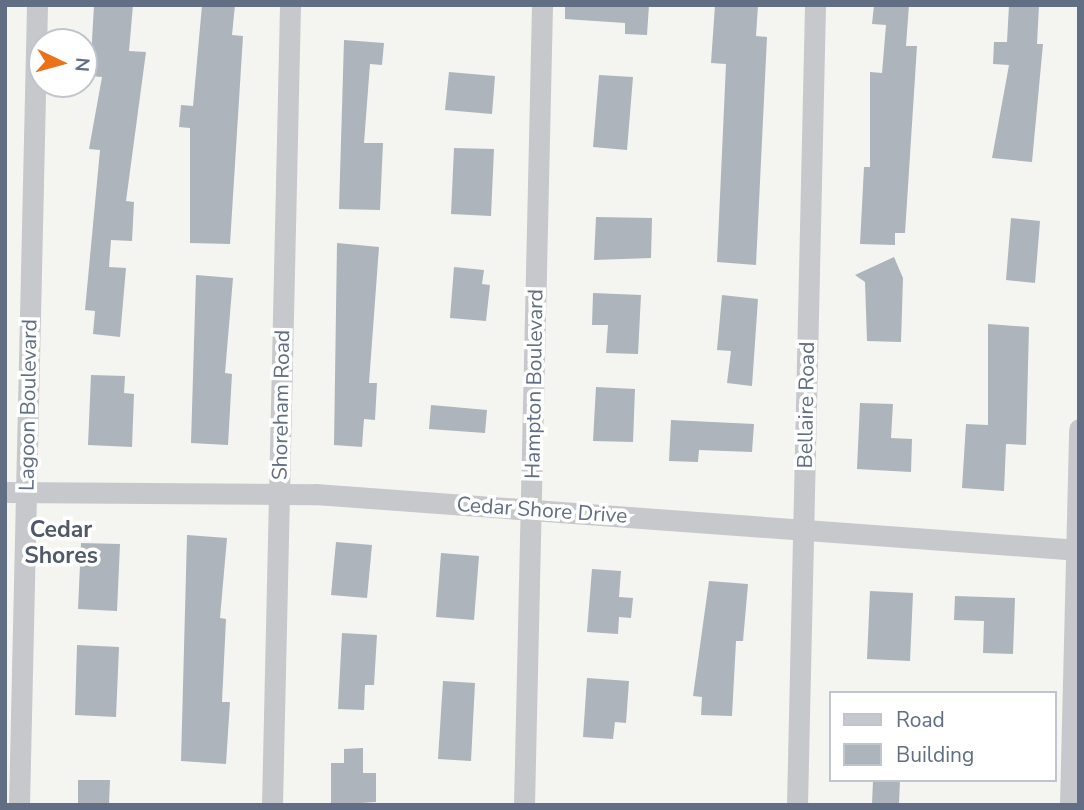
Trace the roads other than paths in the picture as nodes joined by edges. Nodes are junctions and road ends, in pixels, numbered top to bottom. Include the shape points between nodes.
1 (37, 5) edge
2 (290, 5) edge
3 (542, 5) edge
4 (815, 5) edge
5 (1079, 429) edge
6 (16, 492) edge
7 (279, 494) junction
8 (531, 509) junction
9 (803, 528) junction
10 (1077, 549) edge
11 (19, 805) edge
12 (272, 805) edge
13 (524, 805) edge
14 (797, 805) edge
15 (1070, 805) edge

1 - 6 street, Lagoon Boulevard
2 - 7 street, Shoreham Road
3 - 8 street, Hampton Boulevard
4 - 9 street, Bellaire Road
5 - 10 street
6 - 7 street, Cedar Shore Drive
6 - 11 street, Lagoon Boulevard
7 - 8 street, Cedar Shore Drive
7 - 12 street, Shoreham Road
8 - 9 street, Cedar Shore Drive
8 - 13 street, Hampton Boulevard
9 - 10 street, Cedar Shore Drive
9 - 14 street, Bellaire Road
10 - 15 street

